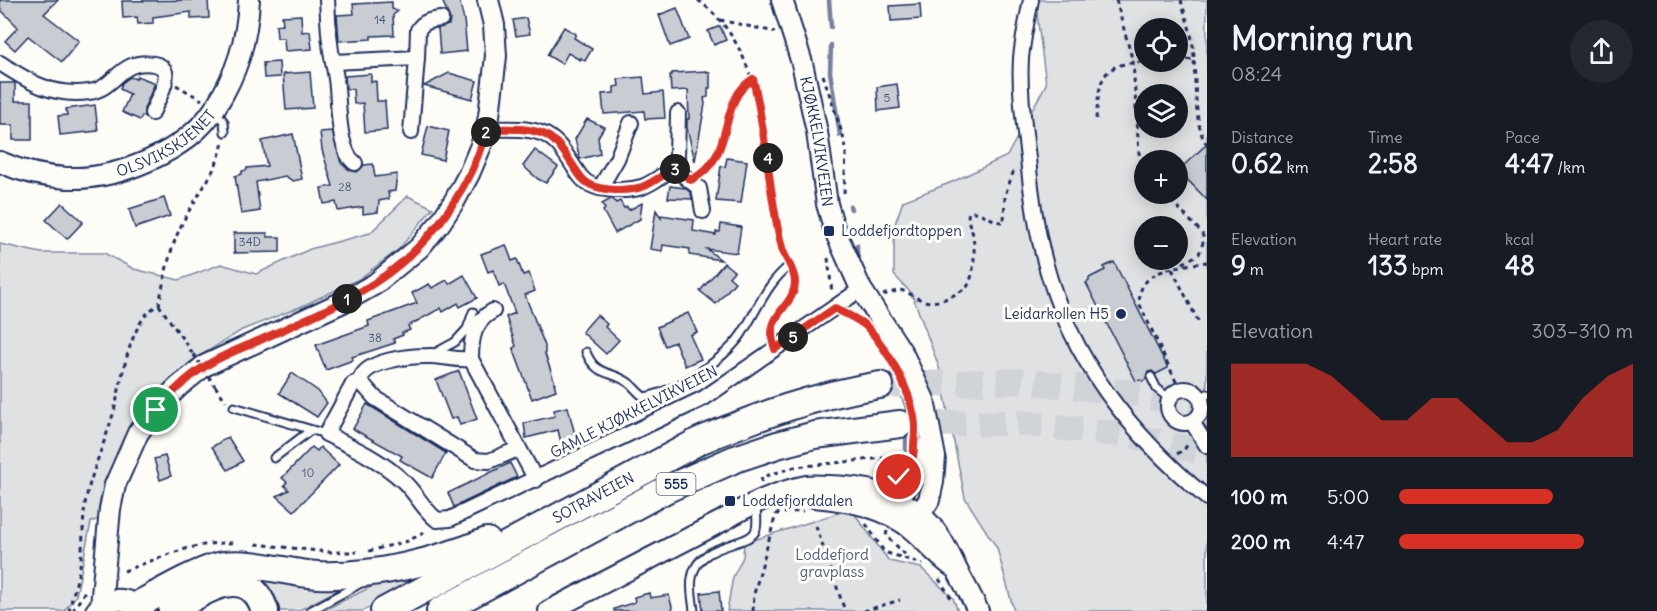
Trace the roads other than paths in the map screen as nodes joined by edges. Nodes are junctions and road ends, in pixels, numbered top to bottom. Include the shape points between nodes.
1 (249, 0) edge
2 (327, 0) edge
3 (488, 0) edge
4 (782, 0) edge
5 (1031, 0) edge
6 (441, 19) dead end
7 (417, 58) junction
8 (333, 62) junction
9 (0, 63) edge
10 (214, 109) junction
11 (152, 113) dead end
12 (678, 113) dead end
13 (631, 123) dead end
14 (486, 129) junction
15 (225, 132) road end
16 (411, 132) dead end
17 (0, 162) edge
18 (355, 163) dead end
19 (674, 168) junction
20 (600, 188) junction
21 (703, 212) dead end
22 (789, 266) road end
23 (861, 289) junction
24 (493, 311) dead end
25 (473, 312) dead end
26 (586, 352) dead end
27 (430, 355) junction
28 (471, 358) junction
29 (1151, 377) dead end
30 (360, 381) junction
31 (880, 385) tunnel mouth
32 (1175, 394) junction
33 (1203, 396) edge
34 (234, 407) road end
35 (1192, 422) junction
36 (900, 424) tunnel mouth
37 (311, 430) junction
38 (326, 434) junction
39 (930, 440) junction
40 (1207, 446) edge
41 (519, 449) junction
42 (274, 458) dead end
43 (536, 480) junction
44 (760, 495) junction
45 (1207, 498) edge
46 (578, 506) junction
47 (920, 514) junction
48 (894, 516) junction
49 (107, 555) junction
50 (957, 569) junction
51 (381, 571) junction
52 (133, 605) edge
53 (99, 608) edge
54 (172, 611) edge
55 (265, 611) edge
56 (310, 611) edge
57 (384, 611) edge
58 (440, 611) edge
59 (549, 611) edge
60 (693, 611) edge
61 (978, 611) edge

1 - 10 main road, OLSVIKSKJENET via 244,44
2 - 8 street
3 - 14 main road via 496,57
4 - 23 main road, KJØKKELVIKVEIEN via 802,63 827,204
5 - 45 street via 1021,60 1022,102 1037,228 1058,301 1080,351 1129,423 1173,470
6 - 7 street via 420,26
7 - 8 street
7 - 16 street
8 - 18 street via 344,144
9 - 11 street via 52,92 75,93 100,89 128,66 144,62 160,65 167,75
10 - 15 lane via 224,122
10 - 17 main road, OLSVIKSKJENET via 190,135 161,155 111,174 67,178 24,171
12 - 19 street
13 - 20 street
14 - 20 street via 542,133 564,152 586,182
14 - 49 main road via 455,200 419,248 402,263 345,301 204,366 156,410 138,433 115,485
19 - 20 street via 642,187
19 - 21 street via 699,188
22 - 26 lane, GAMLE KJØKKELVIKVEIEN via 766,291 733,346 667,391 644,396 628,383 596,368
23 - 39 main road, KJØKKELVIKVEIEN via 918,385
23 - 43 street, GAMLE KJØKKELVIKVEIEN via 704,398
24 - 28 street via 476,325
25 - 27 lane via 467,329 455,342
27 - 28 street via 449,360
27 - 30 street via 376,365
28 - 41 street
29 - 32 lane via 1157,389
30 - 38 street via 353,384
30 - 41 street via 375,398 475,460 489,461
31 - 46 highway, SOTRAVEIEN / 555 via 825,396 743,422 683,449
32 - 33 street via 1193,391
32 - 35 street via 1168,409 1173,418 1182,423
33 - 35 street via 1200,414
34 - 37 lane, GAMLE KJØKKELVIKVEIEN
35 - 40 street
36 - 58 highway, SOTRAVEIEN / 555 via 815,435 735,459 667,489
37 - 38 lane, GAMLE KJØKKELVIKVEIEN
37 - 42 lane
38 - 43 street, GAMLE KJØKKELVIKVEIEN via 352,446 401,479 437,520 467,513
39 - 47 main road, KJØKKELVIKVEIEN via 935,457 933,482 929,500
39 - 48 main road, KJØKKELVIKVEIEN
41 - 43 street
44 - 48 main road via 809,486 850,487 875,491
44 - 59 main road
44 - 60 lane via 756,530 750,539 726,545 698,563 692,578
46 - 51 highway, 555 via 552,508 468,548
46 - 57 highway, SOTRAVEIEN / 555
47 - 48 main road
47 - 50 main road via 941,537
48 - 50 main road
49 - 52 main road
49 - 53 main road
50 - 61 main road
51 - 52 highway, 555 via 319,575 222,565
51 - 56 lane, 555
52 - 53 main road via 114,599
54 - 55 highway via 217,585 228,583 250,587 258,594

